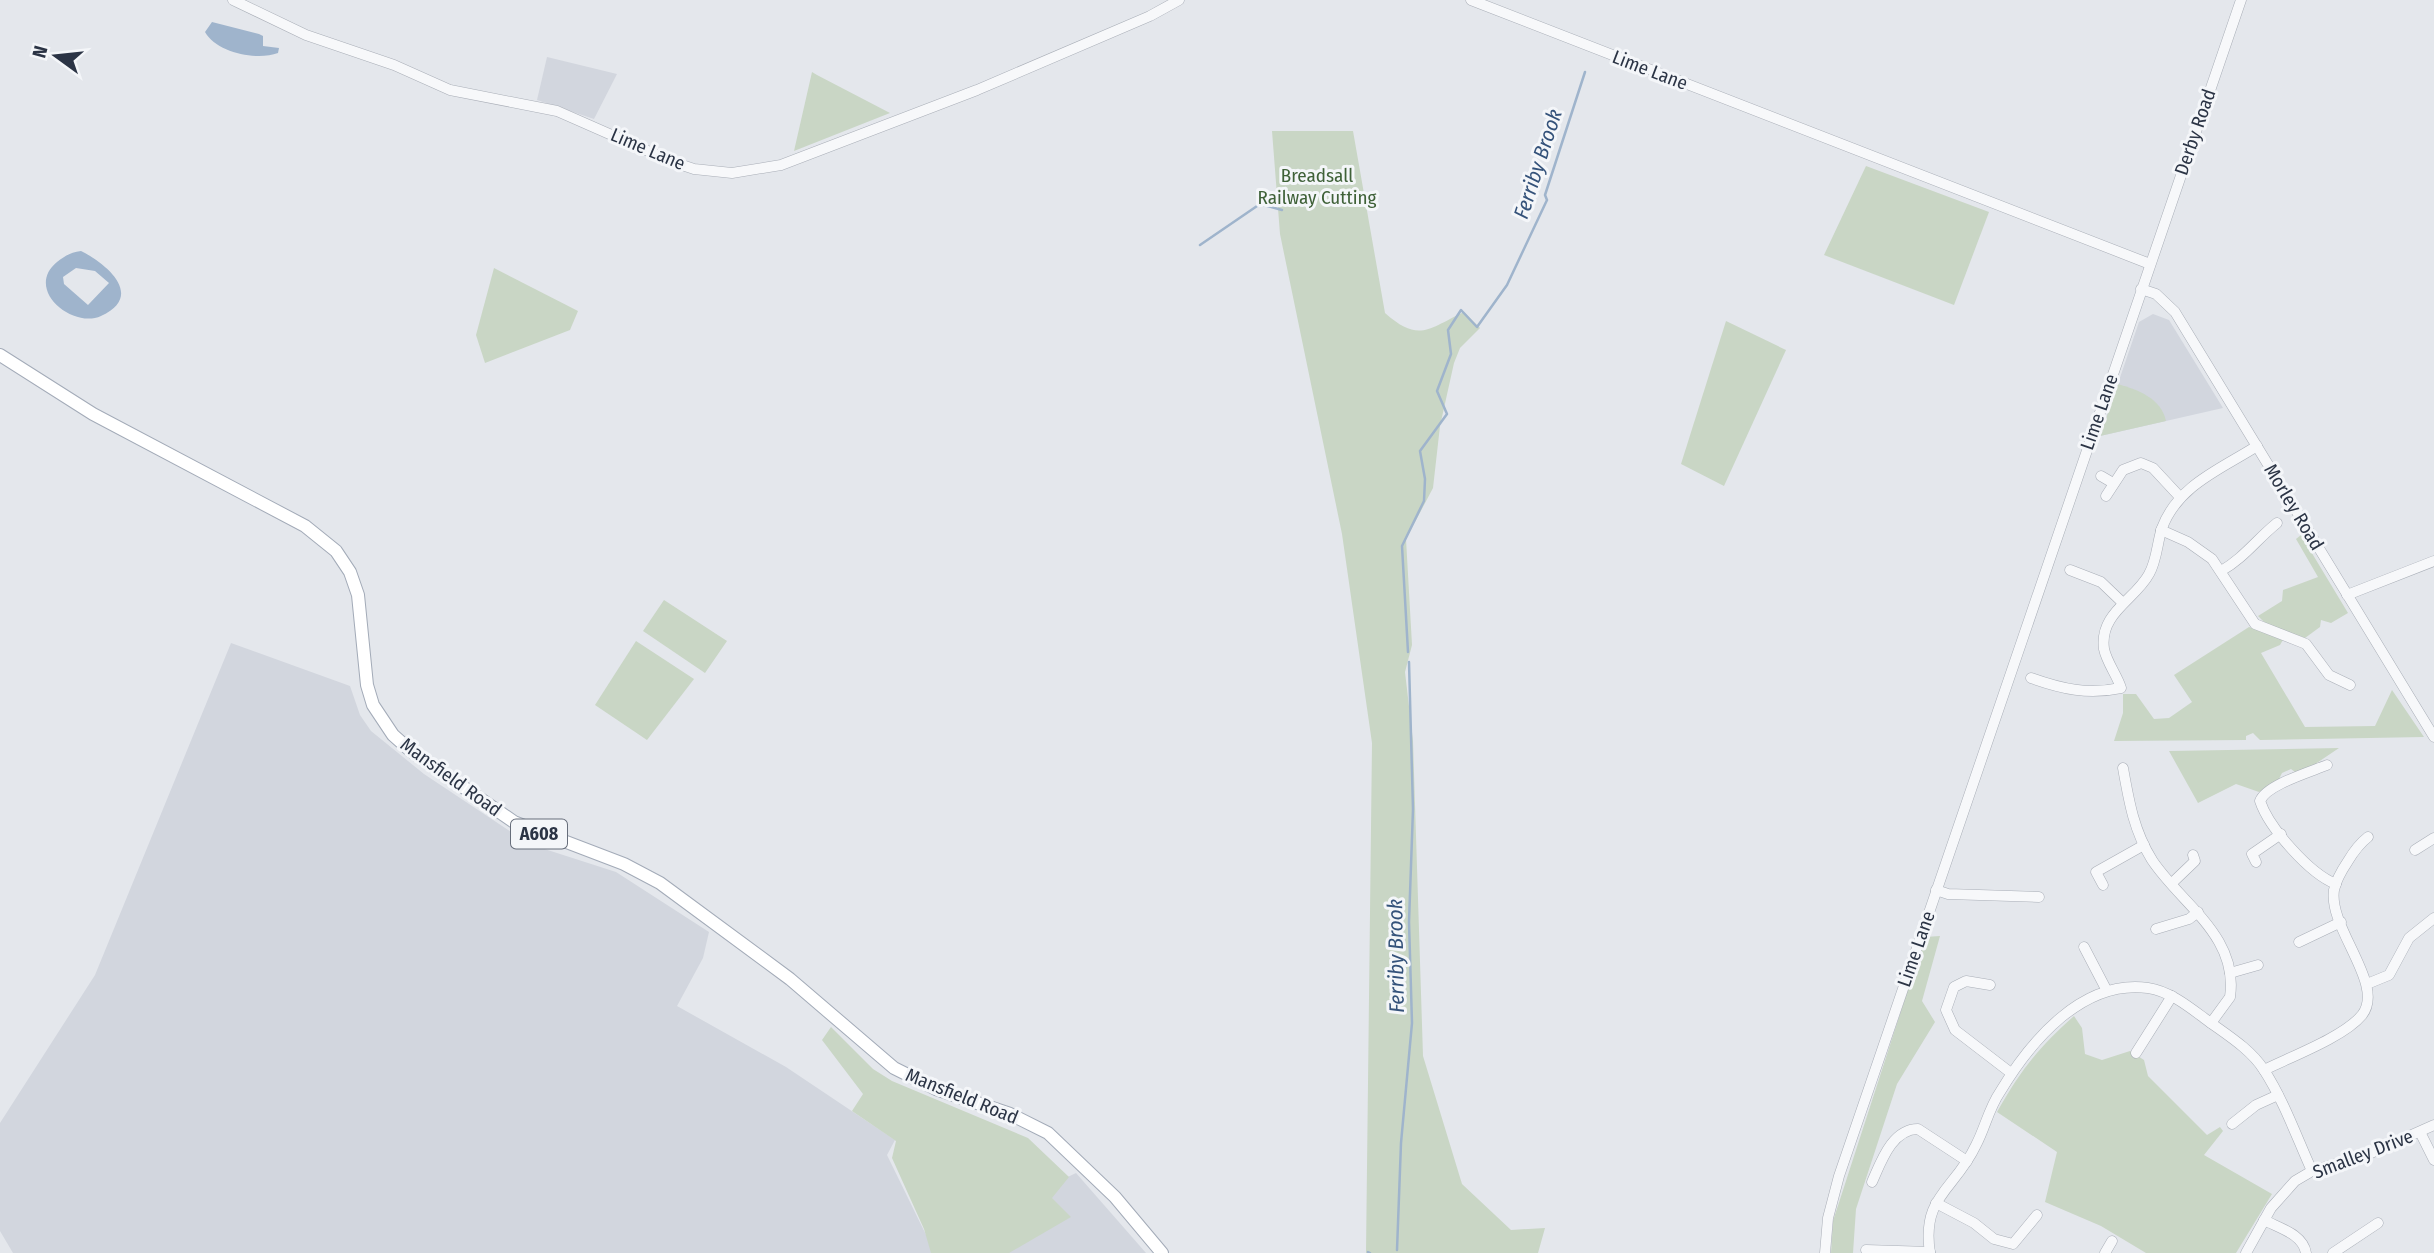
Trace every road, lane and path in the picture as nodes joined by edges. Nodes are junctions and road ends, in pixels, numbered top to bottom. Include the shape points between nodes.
1 (233, 0) edge
2 (1178, 0) edge
3 (1471, 0) edge
4 (2241, 0) edge
5 (2150, 264) junction
6 (2141, 289) junction
7 (0, 355) edge
8 (2257, 446) junction
9 (2101, 476) dead end
10 (2113, 483) junction
11 (2106, 496) dead end
12 (2179, 496) junction
13 (2277, 523) dead end
14 (2161, 530) junction
15 (2434, 561) edge
16 (2070, 570) dead end
17 (2221, 571) junction
18 (2085, 576) junction
19 (2081, 588) dead end
20 (2347, 595) junction
21 (2123, 603) junction
22 (2031, 678) dead end
23 (2333, 678) junction
24 (2350, 685) dead end
25 (2328, 689) dead end
26 (2434, 737) edge
27 (2327, 765) dead end
28 (2123, 768) dead end
29 (2281, 834) junction
30 (2368, 837) dead end
31 (2434, 838) edge
32 (2144, 845) junction
33 (2414, 850) dead end
34 (2193, 855) dead end
35 (2256, 862) dead end
36 (2172, 883) junction
37 (2336, 884) junction
38 (2103, 885) dead end
39 (1936, 890) junction
40 (2039, 897) dead end
41 (2198, 912) junction
42 (2419, 912) dead end
43 (2430, 920) edge
44 (2341, 922) junction
45 (2156, 929) dead end
46 (2299, 942) dead end
47 (2084, 947) dead end
48 (2258, 965) dead end
49 (2230, 973) junction
50 (2367, 984) junction
51 (1990, 985) dead end
52 (2107, 991) junction
53 (2172, 996) junction
54 (2211, 1023) junction
55 (2136, 1053) dead end
56 (2264, 1070) junction
57 (2011, 1073) junction
58 (2278, 1095) junction
59 (1917, 1117) dead end
60 (2232, 1124) dead end
61 (2434, 1125) edge
62 (1918, 1129) junction
63 (2420, 1132) junction
64 (2434, 1160) edge
65 (1967, 1161) junction
66 (2312, 1171) junction
67 (1872, 1182) dead end
68 (1936, 1203) junction
69 (2037, 1215) dead end
70 (2264, 1220) junction
71 (2378, 1223) dead end
72 (2112, 1241) dead end
73 (1866, 1250) dead end
74 (1162, 1253) edge
75 (1825, 1253) edge
76 (1930, 1253) edge
77 (2105, 1253) edge
78 (2246, 1253) edge
79 (2306, 1253) edge
80 (2333, 1253) edge

1 - 2 street, Lime Lane via 306,35 450,90 557,111 673,162 732,173 780,165 977,90
3 - 5 street, Lime Lane
4 - 5 street, Derby Road
5 - 6 street, Lime Lane
6 - 8 street, Morley Road via 2156,294 2175,312
6 - 39 street, Lime Lane
7 - 74 main road, Mansfield Road / A608 via 81,407 327,542 350,572 358,595 373,705 393,735 411,751 514,822 624,864 660,883 790,979 894,1068 1048,1133 1115,1197
8 - 12 street
8 - 20 street, Morley Road
9 - 10 street
10 - 11 street
10 - 12 street via 2128,466 2141,463 2153,468
12 - 14 street
13 - 17 street via 2244,557
14 - 17 street via 2200,548
14 - 21 street via 2151,572
15 - 20 street
16 - 18 street
17 - 23 street via 2250,619 2306,644
18 - 19 street
18 - 21 street via 2103,583
20 - 26 street, Morley Road
21 - 22 street via 2109,621 2104,649 2121,688 2048,690
23 - 24 street
23 - 25 street
27 - 29 street via 2263,793 2263,811
28 - 32 street via 2132,822
29 - 35 street via 2252,854
29 - 37 street via 2314,870
30 - 37 street
31 - 33 street
32 - 36 street
32 - 38 street via 2096,872
34 - 36 street via 2195,861
36 - 41 street
37 - 44 street via 2334,898
39 - 40 street
39 - 75 street, Lime Lane via 1839,1176
41 - 45 street
41 - 49 street via 2216,936
42 - 43 street
43 - 50 street via 2404,944 2389,975
44 - 46 street
44 - 50 street
47 - 52 street
48 - 49 street
49 - 54 street via 2228,1001
50 - 56 street via 2367,1006 2355,1022
51 - 57 street via 1966,981 1954,987 1946,1010 1955,1030
52 - 53 street via 2149,988
52 - 57 street via 2045,1031
53 - 54 street
53 - 55 street
54 - 56 street
56 - 58 street
57 - 65 street
58 - 60 street
58 - 66 street
59 - 62 street
61 - 63 street, Smalley Drive
62 - 65 street
62 - 67 street via 1900,1134
63 - 64 street
63 - 66 street, Smalley Drive
65 - 68 street
66 - 70 street, Smalley Drive via 2282,1192
68 - 69 street via 2002,1244 2013,1244
68 - 76 street via 1927,1227
70 - 78 street, Smalley Drive
70 - 79 street via 2296,1236
71 - 80 street
72 - 77 street
73 - 76 street

